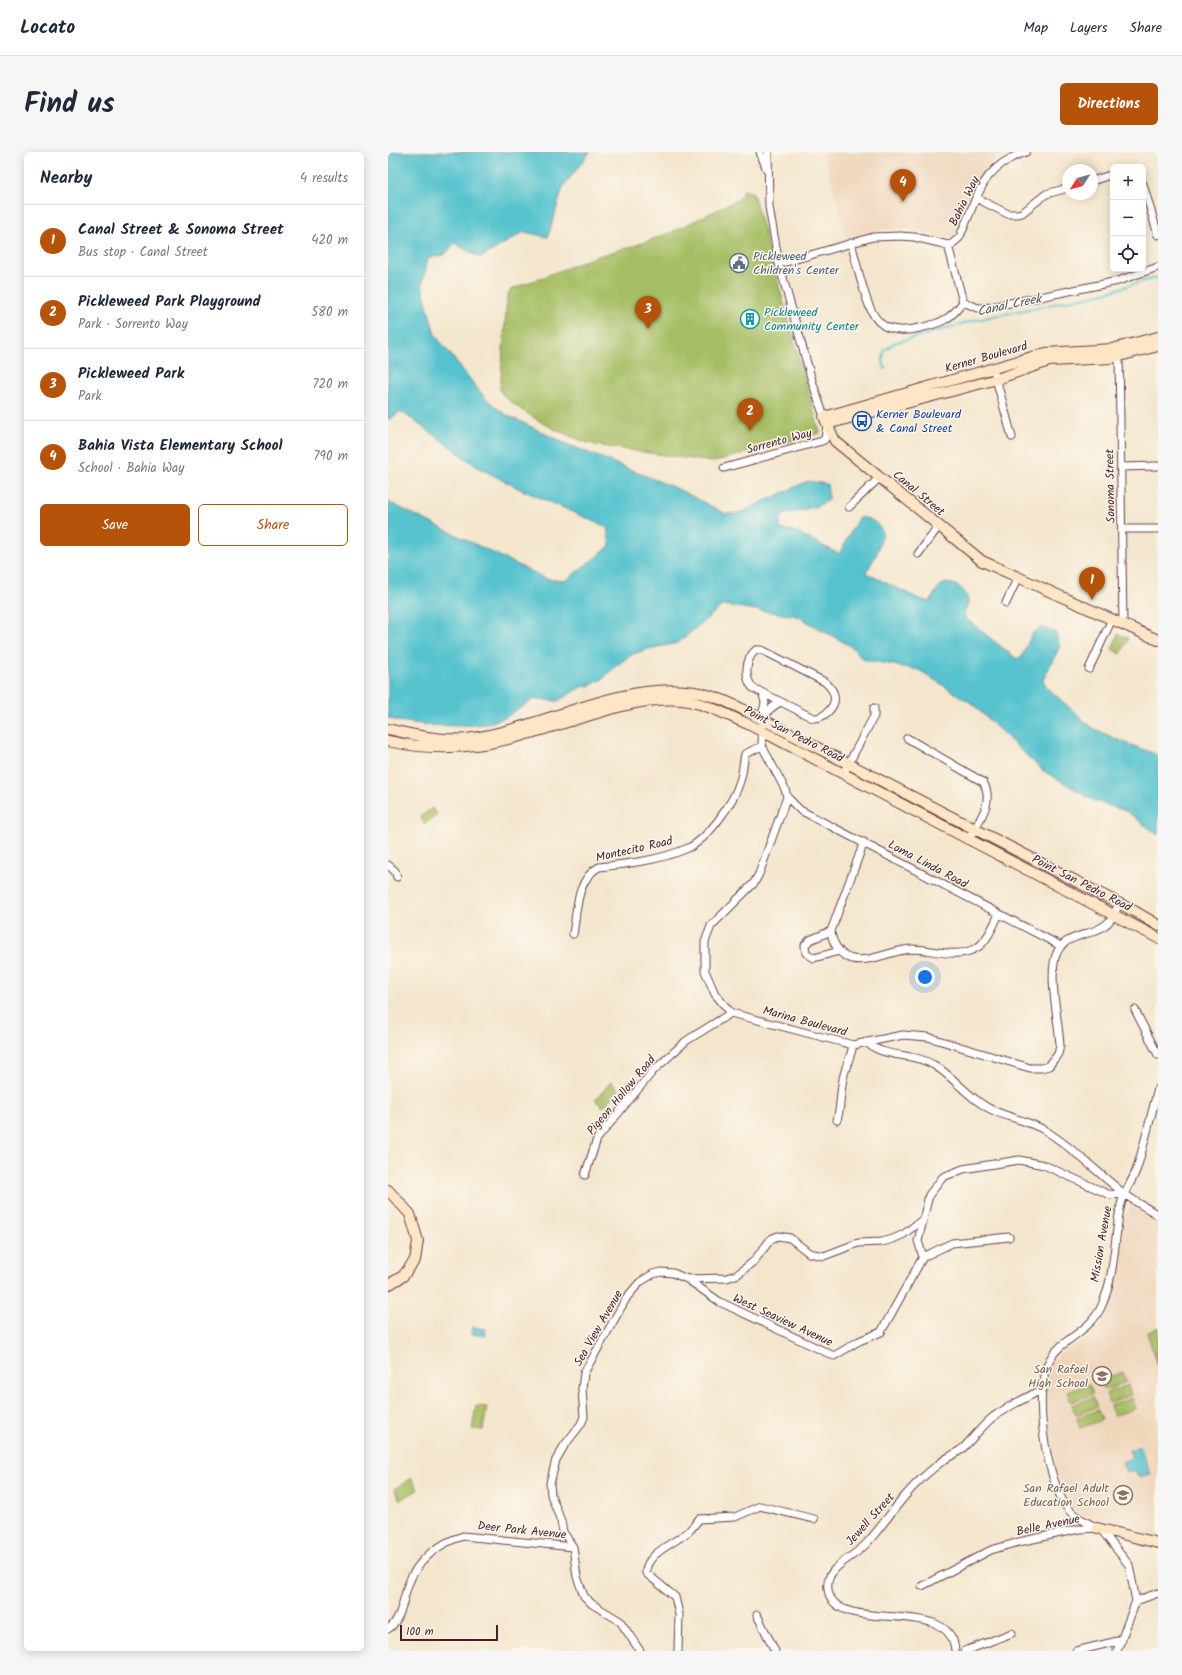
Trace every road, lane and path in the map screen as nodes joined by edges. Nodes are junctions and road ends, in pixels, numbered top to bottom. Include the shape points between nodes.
1 (760, 152) edge
2 (768, 152) edge
3 (1026, 152) edge
4 (767, 170) junction
5 (1110, 175) edge
6 (1098, 179) edge
7 (1062, 190) edge
8 (1146, 194) edge
9 (976, 198) junction
10 (1158, 235) edge
11 (851, 243) junction
12 (948, 245) junction
13 (779, 264) junction
14 (1158, 267) edge
15 (963, 302) junction
16 (1158, 337) edge
17 (1158, 346) edge
18 (1119, 352) junction
19 (994, 369) junction
20 (996, 379) junction
21 (826, 421) junction
22 (1012, 436) dead end
23 (1158, 466) edge
24 (1121, 467) junction
25 (724, 468) dead end
26 (880, 477) junction
27 (848, 507) dead end
28 (939, 526) junction
29 (1158, 528) edge
30 (1122, 529) junction
31 (918, 554) dead end
32 (1018, 577) junction
33 (1006, 603) dead end
34 (1112, 619) junction
35 (1123, 624) junction
36 (1158, 640) edge
37 (1089, 669) dead end
38 (763, 694) junction
39 (780, 702) junction
40 (874, 708) dead end
41 (763, 720) junction
42 (388, 729) edge
43 (761, 732) junction
44 (907, 738) dead end
45 (388, 741) edge
46 (762, 746) junction
47 (848, 764) junction
48 (843, 774) junction
49 (787, 797) junction
50 (974, 829) junction
51 (969, 839) junction
52 (864, 842) junction
53 (388, 865) edge
54 (397, 877) dead end
55 (1119, 904) junction
56 (999, 914) junction
57 (1114, 914) junction
58 (1158, 925) edge
59 (831, 931) junction
60 (573, 934) dead end
61 (1158, 938) edge
62 (1061, 946) junction
63 (839, 951) junction
64 (1135, 1010) dead end
65 (731, 1013) junction
66 (866, 1042) junction
67 (853, 1045) junction
68 (1158, 1054) edge
69 (1158, 1089) edge
70 (837, 1120) dead end
71 (585, 1175) dead end
72 (388, 1190) edge
73 (1124, 1193) junction
74 (1158, 1215) edge
75 (922, 1220) junction
76 (1009, 1237) dead end
77 (923, 1257) junction
78 (687, 1279) junction
79 (388, 1285) edge
80 (1043, 1389) junction
81 (814, 1519) dead end
82 (1097, 1528) junction
83 (1158, 1543) edge
84 (573, 1546) junction
85 (922, 1586) dead end
86 (1158, 1593) edge
87 (1136, 1601) junction
88 (757, 1615) dead end
89 (388, 1629) edge
90 (1012, 1633) dead end
91 (1122, 1640) junction
92 (640, 1651) edge
93 (678, 1651) edge
94 (774, 1651) edge
95 (955, 1651) edge
96 (964, 1651) edge
97 (1076, 1651) edge
98 (1118, 1651) edge

1 - 4 street
2 - 4 street
3 - 9 street, Bahia Way via 997,166 986,178
4 - 13 street, Canal Street via 769,207
5 - 6 street
7 - 9 street via 1046,194 1022,213 1017,214 1008,214
8 - 10 street
9 - 12 street, Bahia Way via 958,238
11 - 12 street via 873,237 900,236
11 - 13 street
11 - 15 street via 869,310 881,324 891,330 904,332 947,320
12 - 15 street
13 - 21 street, Canal Street
14 - 15 street via 1118,281 986,308 978,308
16 - 18 main road, Kerner Boulevard
17 - 18 main road, Kerner Boulevard
18 - 19 main road, Kerner Boulevard via 1046,353
18 - 20 main road, Kerner Boulevard via 1049,362
18 - 24 street, Sonoma Street
19 - 20 street
19 - 21 main road, Kerner Boulevard
20 - 21 main road, Kerner Boulevard
20 - 22 street
21 - 25 street, Sorrento Way via 825,440
21 - 26 main road, Canal Street via 834,438
23 - 24 street
24 - 30 street, Sonoma Street
26 - 27 street
26 - 28 main road, Canal Street
28 - 31 street
28 - 32 main road, Canal Street via 982,561
29 - 30 street
30 - 35 street, Sonoma Street
32 - 33 street
32 - 34 main road, Canal Street
34 - 35 main road, Canal Street
34 - 37 street
35 - 36 main road, Canal Street
38 - 39 street
38 - 39 street via 747,682 746,672 751,654 756,650 762,650 826,682 835,696 826,715 820,719
38 - 41 street
39 - 41 street via 770,709
40 - 47 street via 874,716
41 - 42 main road, Point San Pedro Road via 714,697 687,691 656,690 621,697 493,734 465,739 438,738
41 - 43 street
41 - 47 main road, Point San Pedro Road
43 - 45 main road, Point San Pedro Road via 702,705 683,700 657,700 627,704 497,742 469,747 410,746
43 - 46 street
43 - 48 main road, Point San Pedro Road
44 - 50 street via 982,782 988,791 988,801
46 - 49 street
46 - 60 street, Montecito Road via 745,754 740,782 708,835 689,848 590,871 581,886
47 - 48 street
47 - 50 main road, Point San Pedro Road
48 - 51 main road, Point San Pedro Road
49 - 52 street, Loma Linda Road via 800,810
49 - 65 street via 754,883 711,926 705,942 705,971 715,994
50 - 51 street
50 - 55 main road, Point San Pedro Road
51 - 57 main road, Point San Pedro Road
52 - 56 street, Loma Linda Road
52 - 59 street
53 - 54 street
55 - 57 street
55 - 58 main road, Point San Pedro Road
56 - 62 street, Loma Linda Road
56 - 63 street via 979,946 967,952 954,954 911,949 862,960 851,959
57 - 61 main road, Point San Pedro Road
57 - 62 street via 1104,926 1076,936
59 - 63 street
59 - 63 street via 810,940 805,945 806,952 814,958
62 - 66 street, Marina Boulevard via 1056,954 1054,966 1060,1046 1058,1054 1048,1066 1030,1068 928,1037 903,1035
64 - 68 street
65 - 67 street, Marina Boulevard
65 - 71 street, Pigeon Hollow Road via 686,1041 653,1070 597,1139
66 - 67 street, Marina Boulevard
66 - 73 street via 883,1052 911,1056 934,1065 980,1103 1046,1131
67 - 70 street via 842,1080
69 - 73 street, Mission Avenue via 1136,1170
72 - 79 main road via 410,1214 418,1241 415,1260 403,1276
73 - 74 street
73 - 75 street via 1110,1195 1044,1164 1019,1160 963,1169 943,1177 929,1195
73 - 80 street, Mission Avenue via 1114,1262 1102,1304 1087,1327 1061,1346 1051,1358 1045,1373
75 - 77 street via 918,1240
75 - 78 street, Sea View Avenue via 894,1239 858,1243 824,1256 809,1253 790,1238 778,1236 771,1239 754,1261 738,1274 719,1280
76 - 77 street via 952,1243
77 - 78 street, West Seaview Avenue via 881,1332 834,1356 720,1302
78 - 84 street, Sea View Avenue via 673,1273 661,1272 640,1282 627,1297 584,1373 584,1417 556,1460 550,1483 551,1495 563,1532
80 - 82 street, Mission Avenue via 1045,1453 1062,1498 1073,1514
80 - 95 street, Jewell Street via 992,1418 962,1449 941,1462 915,1485 865,1546 833,1569 828,1579 829,1594 840,1609 854,1613 916,1619 940,1627 947,1630
81 - 93 street via 760,1506 735,1517 699,1519 689,1531 652,1557 646,1567 646,1573 675,1597 679,1614
82 - 83 main road, Mission Avenue
82 - 85 street, Belle Avenue via 1079,1529 991,1550
82 - 87 street, Belle Avenue via 1129,1565
84 - 89 street, Deer Park Avenue via 464,1536 454,1539 428,1554 419,1566 409,1583 397,1618
84 - 92 street, Deer Park Avenue via 577,1577 584,1596 592,1604 620,1621
86 - 87 street
87 - 91 street
88 - 94 street
90 - 96 street
91 - 97 street
91 - 98 street

